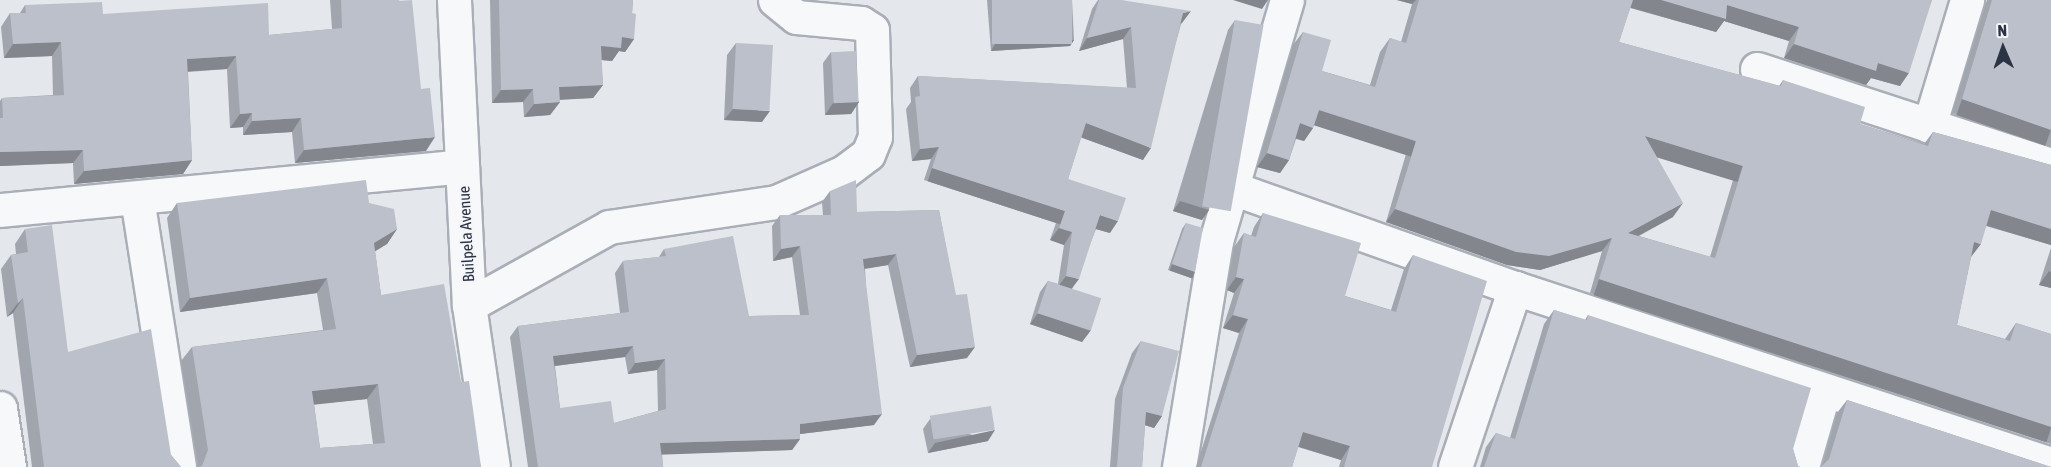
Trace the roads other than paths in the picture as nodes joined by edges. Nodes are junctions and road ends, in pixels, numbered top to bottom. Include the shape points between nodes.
1 (454, 0) edge
2 (775, 0) edge
3 (1287, 0) edge
4 (1967, 0) edge
5 (1757, 69) dead end
6 (1929, 126) junction
7 (2051, 165) edge
8 (462, 166) junction
9 (1232, 188) junction
10 (136, 198) junction
11 (0, 210) edge
12 (1515, 288) junction
13 (469, 305) junction
14 (1824, 392) junction
15 (0, 408) edge
16 (2051, 464) edge
17 (9, 467) edge
18 (179, 467) edge
19 (493, 467) edge
20 (1179, 467) edge
21 (1455, 467) edge
22 (1802, 467) edge

1 - 8 street, Builpela Avenue
2 - 13 street via 796,17 861,22 872,30 875,137 868,154 844,172 776,202 609,227
3 - 9 street
4 - 6 street
5 - 6 street
6 - 7 street
8 - 10 street
8 - 13 street, Builpela Avenue
9 - 12 street
9 - 20 street via 1216,241
10 - 11 street
10 - 18 street
12 - 14 street
12 - 21 street
13 - 19 street, Builpela Avenue
14 - 16 street
14 - 22 street
15 - 17 street

